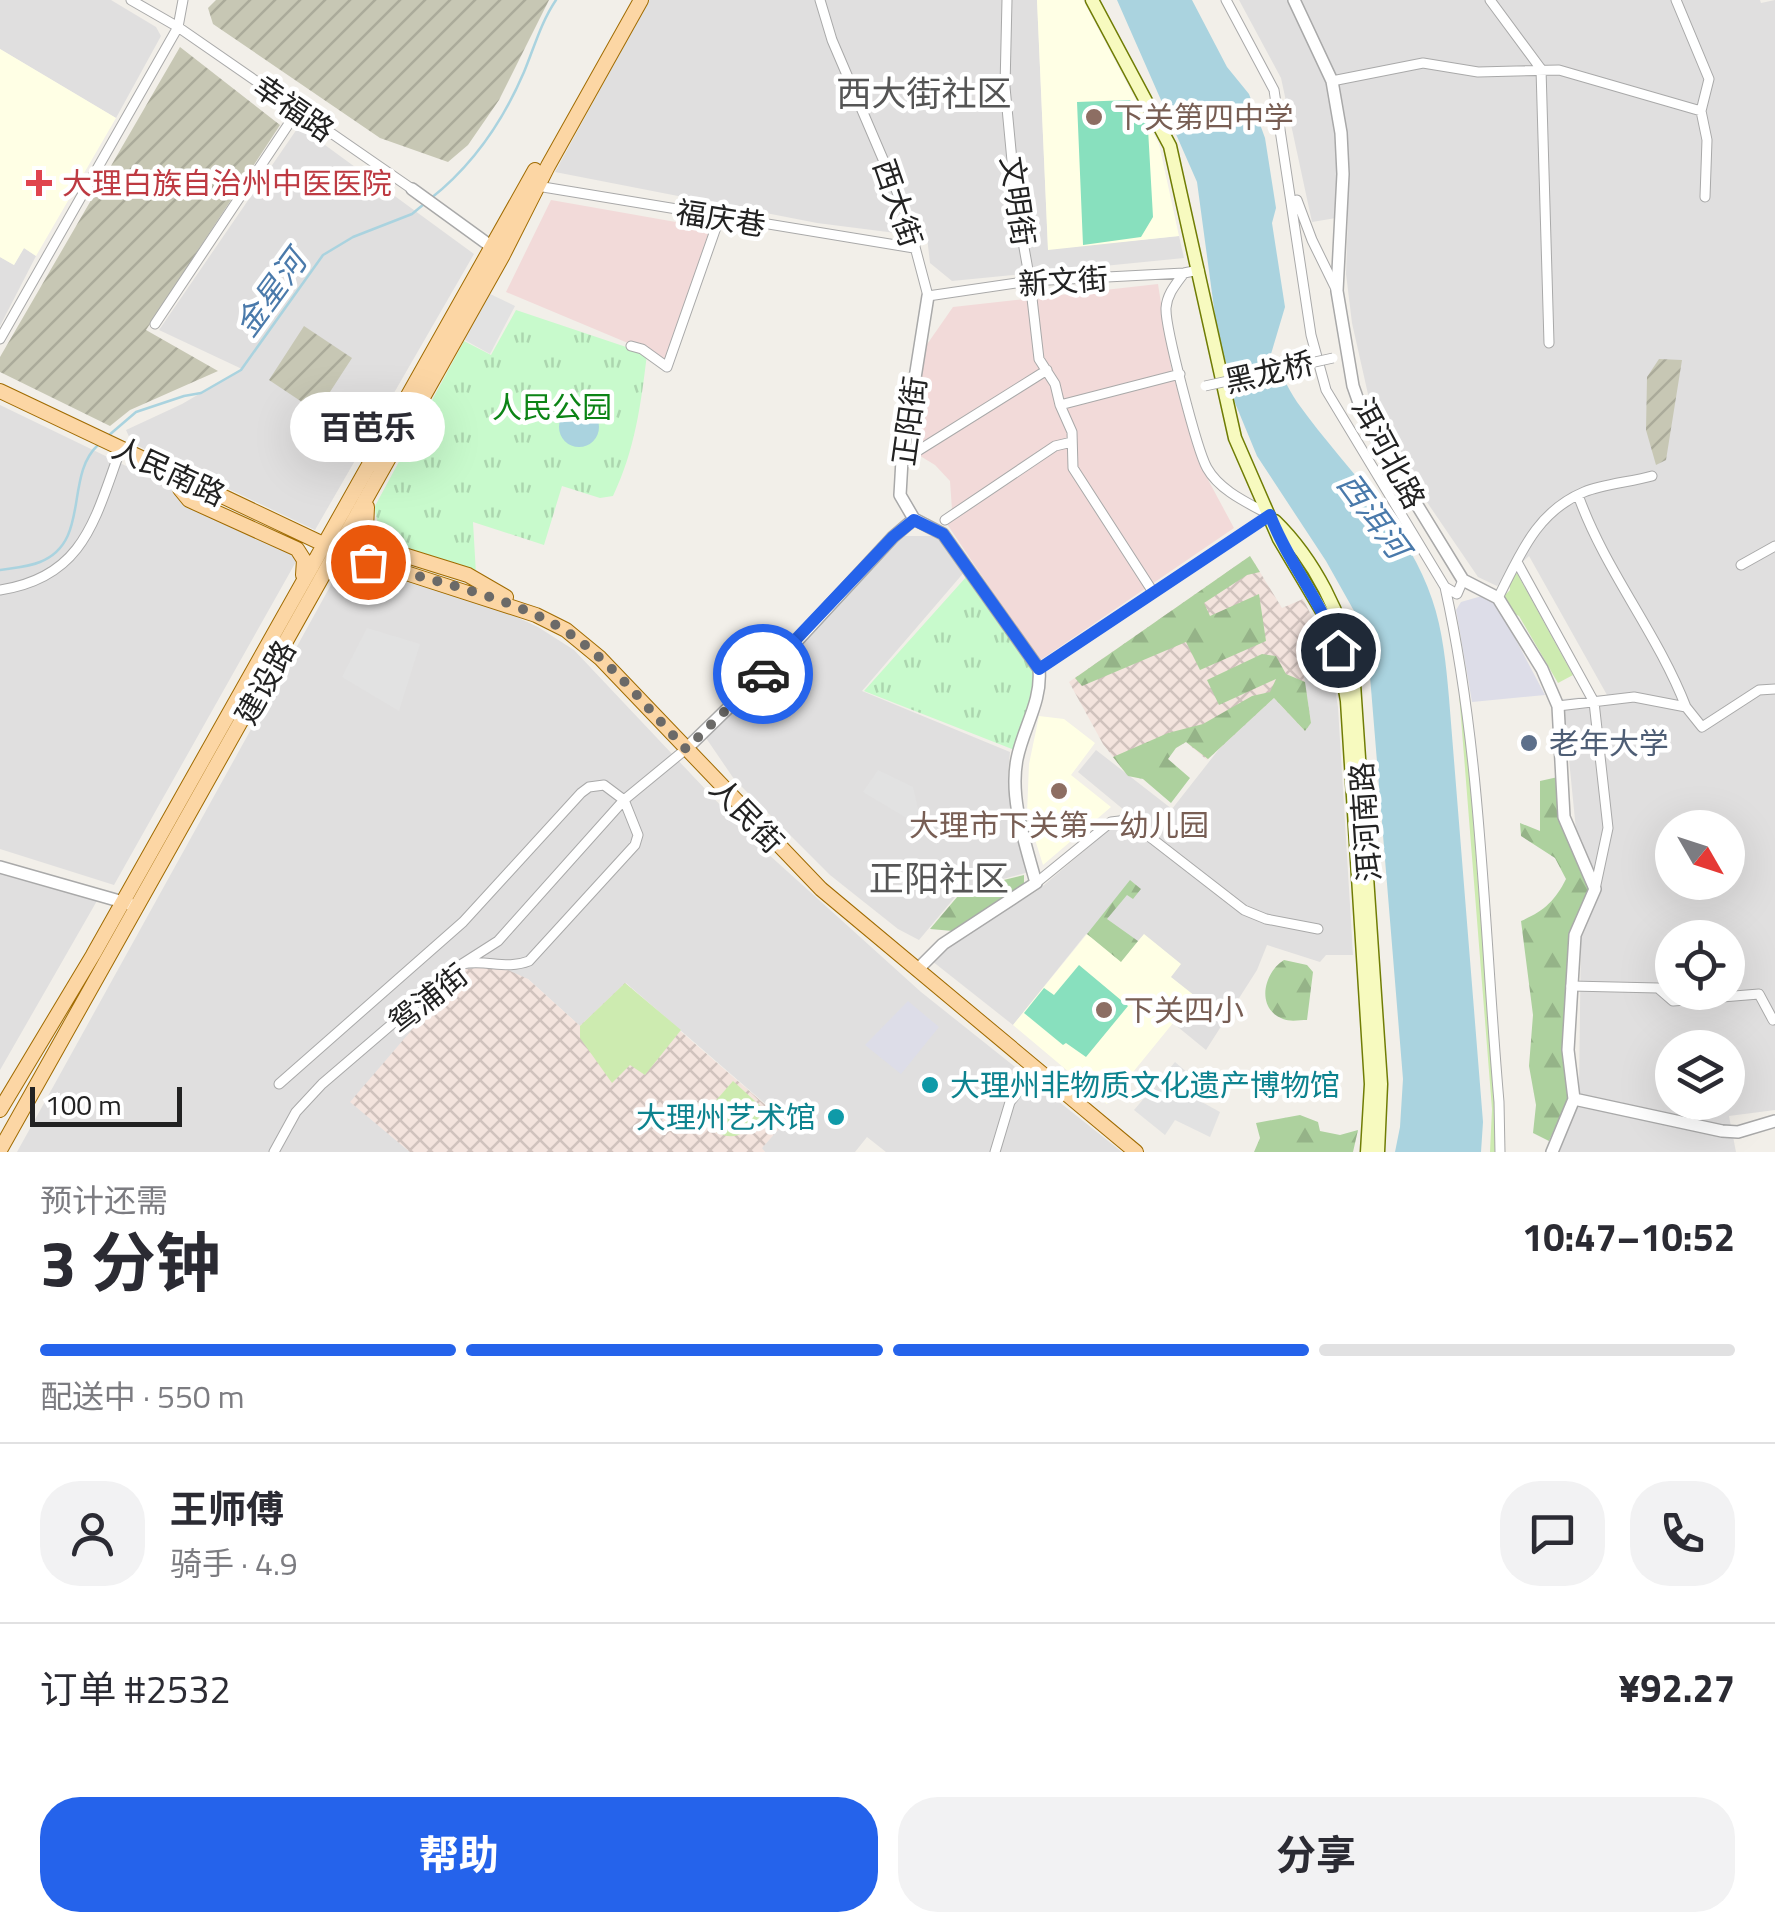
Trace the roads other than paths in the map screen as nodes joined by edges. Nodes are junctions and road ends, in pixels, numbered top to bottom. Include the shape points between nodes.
1 (131, 0) edge
2 (183, 0) edge
3 (632, 0) edge
4 (641, 0) edge
5 (820, 0) edge
6 (1007, 0) edge
7 (1092, 0) edge
8 (1226, 0) edge
9 (1294, 0) edge
10 (1490, 0) edge
11 (1676, 0) edge
12 (178, 27) junction
13 (1541, 69) junction
14 (1332, 81) junction
15 (298, 110) junction
16 (1701, 111) junction
17 (532, 185) junction
18 (412, 189) joint
19 (1291, 189) junction
20 (1704, 198) dead end
21 (719, 218) junction
22 (914, 248) junction
23 (497, 251) junction
24 (1199, 270) junction
25 (1184, 273) junction
26 (1030, 281) junction
27 (1337, 291) junction
28 (928, 296) junction
29 (155, 324) dead end
30 (0, 339) edge
31 (1550, 343) dead end
32 (632, 346) dead end
33 (1347, 354) junction
34 (1047, 370) junction
35 (1180, 374) junction
36 (0, 391) edge
37 (1184, 391) junction
38 (1060, 405) junction
39 (1072, 442) junction
40 (109, 443) junction
41 (908, 457) dead end
42 (178, 476) junction
43 (1652, 476) dead end
44 (374, 486) junction
45 (1578, 495) junction
46 (1270, 515) junction
47 (914, 520) junction
48 (945, 520) dead end
49 (1775, 546) edge
50 (330, 548) junction
51 (1516, 562) junction
52 (1741, 565) dead end
53 (1463, 580) junction
54 (1445, 587) junction
55 (299, 588) junction
56 (0, 590) edge
57 (1153, 592) junction
58 (1498, 598) junction
59 (541, 618) junction
60 (1039, 669) junction
61 (1775, 689) edge
62 (1594, 702) junction
63 (1558, 706) junction
64 (1686, 707) junction
65 (686, 749) junction
66 (624, 800) junction
67 (0, 867) edge
68 (1036, 883) junction
69 (1595, 889) junction
70 (123, 902) junction
71 (139, 907) junction
72 (1318, 929) dead end
73 (462, 964) junction
74 (917, 970) junction
75 (1571, 986) junction
76 (1775, 1019) edge
77 (1035, 1068) junction
78 (278, 1084) dead end
79 (1574, 1099) junction
80 (0, 1110) edge
81 (1775, 1121) edge
82 (1131, 1149) edge
83 (0, 1150) edge
84 (274, 1152) edge
85 (994, 1152) edge
86 (1367, 1152) edge
87 (1378, 1152) edge
88 (1500, 1152) edge
89 (1552, 1152) edge

1 - 12 street, 幸福路
2 - 12 street
3 - 17 main road, 建设路
4 - 17 main road, 建设路
5 - 22 street, 西大街
6 - 26 street, 文明街 via 1005,86
7 - 24 main road, 洱河南路 via 1170,146
8 - 19 street via 1274,90
9 - 14 street, 洱河北路
10 - 13 street
11 - 16 street via 1708,70
12 - 15 street, 幸福路
12 - 30 street
13 - 14 street via 1478,72 1424,63
13 - 16 street
13 - 31 street
14 - 27 street, 洱河北路 via 1344,174
15 - 18 street, 幸福路
15 - 29 street
16 - 20 street
17 - 21 street, 福庆巷
17 - 23 main road, 建设路
18 - 23 street, 幸福路
19 - 27 street
19 - 54 street via 1311,336 1326,390
21 - 22 street, 福庆巷
21 - 32 street via 668,367
22 - 28 street, 西大街
23 - 44 main road, 建设路
23 - 50 main road, 建设路
24 - 25 street, 新文街
24 - 46 main road, 洱河南路 via 1235,438
25 - 26 street, 新文街
25 - 35 street via 1166,310
26 - 28 street, 新文街
26 - 34 street, 文明街 via 1039,359
27 - 33 street, 洱河北路
28 - 47 street, 正阳街 via 902,460 900,496
33 - 37 street, 黑龙桥, bridge
33 - 53 street, 洱河北路 via 1366,420
34 - 38 street, 文明街
34 - 41 street
35 - 37 street
35 - 38 street
36 - 40 main road, 人民南路
37 - 46 street via 1208,470 1236,497
38 - 39 street, 文明街
39 - 48 street via 1055,446
39 - 57 street, 文明街 via 1073,468
40 - 42 main road, 人民南路
40 - 56 street via 92,525 74,554 47,577
42 - 50 main road, 人民南路
42 - 55 main road via 189,500 299,551
43 - 45 street
44 - 50 main road, 建设路
44 - 59 main road via 365,524 376,546 468,576
45 - 51 street via 1530,533
45 - 64 street via 1592,536 1670,665
46 - 57 street
46 - 86 main road, 洱河南路 via 1330,625 1343,671 1371,1084
46 - 87 main road, 洱河南路 via 1326,593 1353,670 1382,1084
47 - 60 street via 943,534
47 - 65 street
49 - 52 street
50 - 55 main road, 建设路
50 - 59 main road, 人民街
50 - 71 main road, 建设路
51 - 58 street
51 - 62 street
53 - 54 street via 1457,594
53 - 58 street
54 - 88 street via 1470,743
55 - 70 main road, 建设路
57 - 60 street
58 - 63 street
59 - 65 main road, 人民街 via 591,650
60 - 68 street via 1041,688 1016,762 1018,806
61 - 64 street via 1758,690 1702,727
62 - 63 street
62 - 64 street via 1634,697
62 - 69 street via 1608,828
63 - 69 street via 1564,817
65 - 66 street
65 - 74 main road, 人民街 via 797,866
66 - 73 street via 498,941
66 - 73 street, 鸳浦街 via 638,835 635,845 529,961
66 - 78 street via 604,785 588,787 463,922
67 - 70 street
68 - 72 street via 1111,822 1128,820 1244,910
68 - 74 street via 942,944
69 - 75 street via 1575,935
70 - 71 street
70 - 80 main road, 建设路
71 - 83 main road, 建设路
73 - 84 street, 鸳浦街 via 322,1084 296,1112
74 - 77 main road, 人民街
75 - 76 street via 1658,988 1672,1001 1760,994
75 - 79 street
77 - 82 main road, 人民街
77 - 85 street via 1010,1102
79 - 81 street via 1722,1131
79 - 89 street

